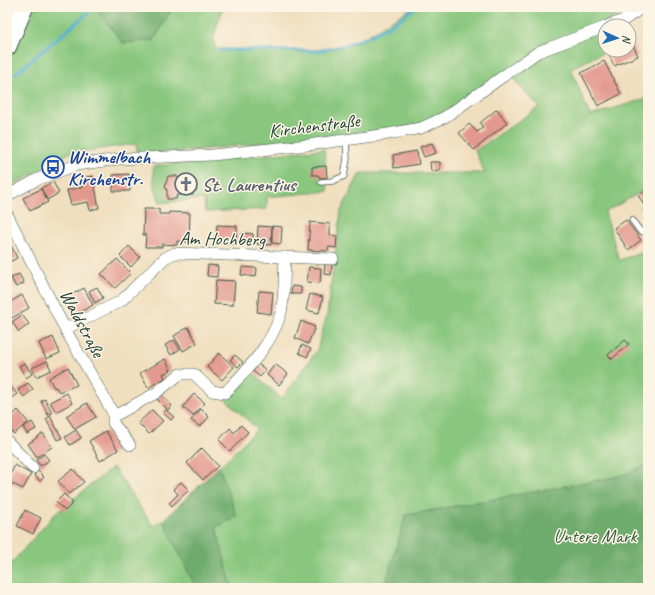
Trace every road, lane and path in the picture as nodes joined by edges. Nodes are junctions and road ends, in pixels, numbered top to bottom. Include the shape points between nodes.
1 (24, 7) edge
2 (642, 7) edge
3 (627, 18) edge
4 (597, 29) edge
5 (7, 47) edge
6 (346, 140) junction
7 (321, 182) dead end
8 (7, 196) edge
9 (7, 214) edge
10 (632, 220) dead end
11 (648, 233) edge
12 (284, 257) junction
13 (333, 259) dead end
14 (65, 329) junction
15 (113, 413) junction
16 (7, 440) edge
17 (130, 445) dead end
18 (33, 468) dead end

1 - 5 main road
2 - 3 street, Kirchenstraße
4 - 6 street, Kirchenstraße via 538,52 445,117 421,128
6 - 7 lane via 348,159 344,176 333,181
6 - 8 street, Kirchenstraße via 212,155 119,159 76,165 36,180
9 - 14 street, Waldstraße
10 - 11 lane via 640,231
12 - 13 street, Am Hochberg
12 - 14 street, Am Hochberg via 175,253 165,258 122,301
12 - 15 street, Am Hochberg via 281,314 270,339 255,360 225,392 212,391 194,374 180,374 156,394 118,414
14 - 15 street, Waldstraße
15 - 17 street, Waldstraße via 113,423
16 - 18 street

